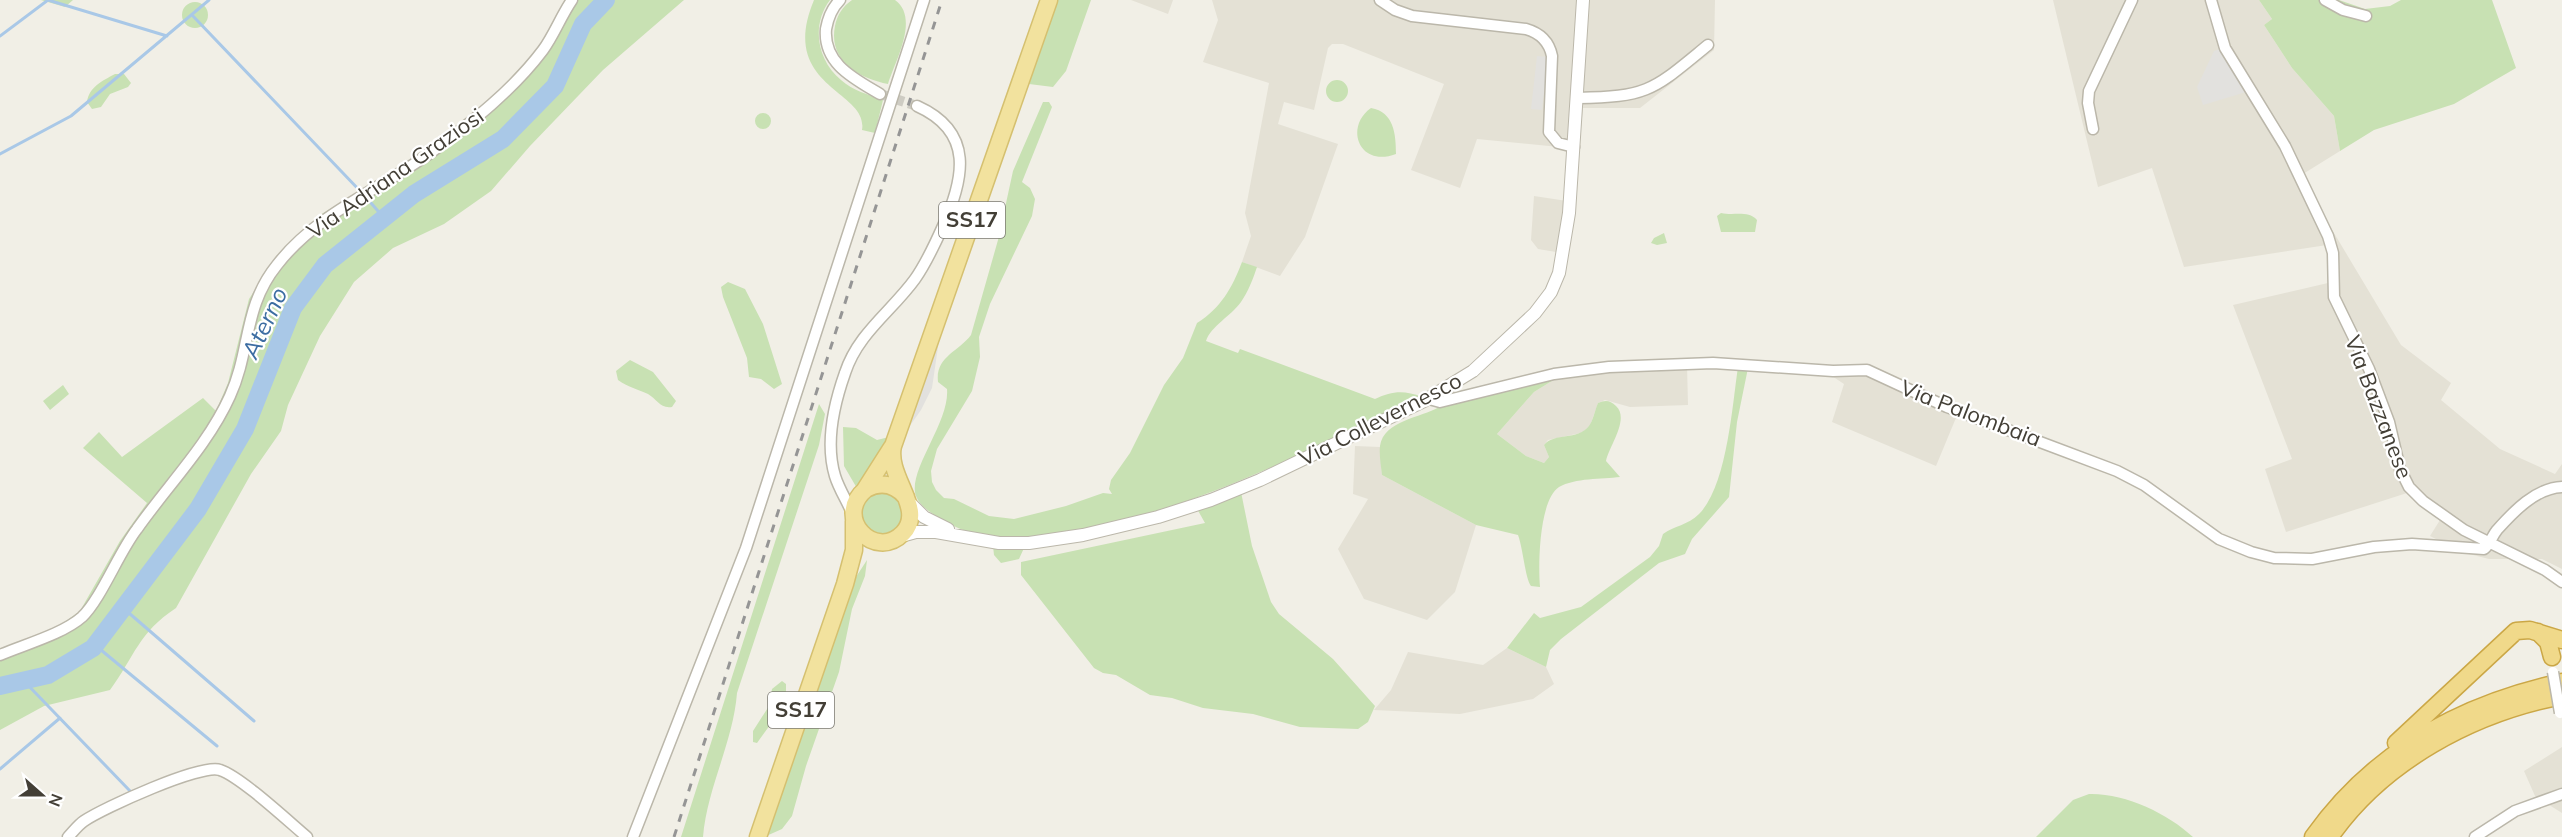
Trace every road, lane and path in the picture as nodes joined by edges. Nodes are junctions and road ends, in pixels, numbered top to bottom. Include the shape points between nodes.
1 (573, 0) edge
2 (840, 0) edge
3 (924, 0) edge
4 (1049, 0) edge
5 (1380, 0) edge
6 (1583, 0) edge
7 (2132, 0) edge
8 (2211, 0) edge
9 (2325, 0) edge
10 (2366, 16) dead end
11 (1708, 45) dead end
12 (880, 94) tunnel mouth
13 (1578, 98) junction
14 (917, 106) tunnel mouth
15 (2093, 129) dead end
16 (1574, 147) junction
17 (1429, 399) junction
18 (895, 441) junction
19 (838, 482) junction
20 (2562, 487) edge
21 (861, 493) junction
22 (907, 499) junction
23 (854, 519) junction
24 (966, 536) junction
25 (894, 539) junction
26 (2489, 544) junction
27 (2562, 582) edge
28 (845, 584) junction
29 (2538, 632) junction
30 (2562, 640) edge
31 (0, 655) edge
32 (2557, 664) edge
33 (2561, 710) edge
34 (2358, 785) junction
35 (2562, 794) edge
36 (68, 837) edge
37 (308, 837) edge
38 (633, 837) edge
39 (758, 837) edge
40 (2313, 837) edge
41 (2330, 837) edge
42 (2475, 837) edge

1 - 31 street, Via Adriana Graziosi via 544,49 490,105 412,165 324,219 278,262 261,285 231,394 220,416 136,529 91,606 71,624
2 - 12 street via 827,24 830,52 846,72
3 - 38 street via 746,548
4 - 18 main road, SS17
5 - 16 street via 1412,16 1526,29 1540,36 1552,56 1549,132 1558,143
6 - 13 street, Via Collevernesco
7 - 15 street via 2089,91
8 - 26 street, Via Bazzanese via 2223,45 2285,146 2329,238 2334,299 2370,373 2403,475 2418,497
9 - 10 street
11 - 13 street via 1647,91
13 - 16 street, Via Collevernesco
14 - 19 street via 936,117 954,140 961,159 960,184 926,263 902,296 868,331 848,364 831,440
16 - 17 street, Via Collevernesco via 1564,248 1551,292 1494,353
17 - 24 street, Via Collevernesco via 1244,487 1167,514 1045,542 1004,543
17 - 26 street, Via Palombaia via 1442,402 1554,374 1609,367 1713,363 1867,370 1947,407 2117,471 2144,485 2219,539 2251,552 2274,558 2312,559 2374,547 2412,544 2472,549
18 - 21 main road, SS17
18 - 22 main road, SS17 via 892,465
19 - 21 street via 848,493
19 - 23 street
20 - 26 street via 2545,488 2538,493 2496,531
21 - 22 main road via 885,484 895,487
21 - 23 main road, SS17 via 855,502
22 - 24 street, Via Collevernesco via 928,520
22 - 25 main road via 910,521
23 - 25 main road via 866,537 879,542
23 - 28 main road, SS17 via 854,550
24 - 25 street, Via Collevernesco via 922,531
25 - 28 main road, SS17 via 863,558
26 - 27 street, Via Bazzanese
28 - 39 main road, SS17
29 - 30 highway
29 - 32 highway
29 - 34 highway via 2525,629 2511,634 2428,711
32 - 33 street, bridge
32 - 34 highway via 2524,690 2465,711 2402,748
33 - 41 highway via 2508,709 2447,736 2389,774
34 - 40 highway
35 - 42 street via 2515,811
36 - 37 street via 83,821 163,784 216,768 231,775

